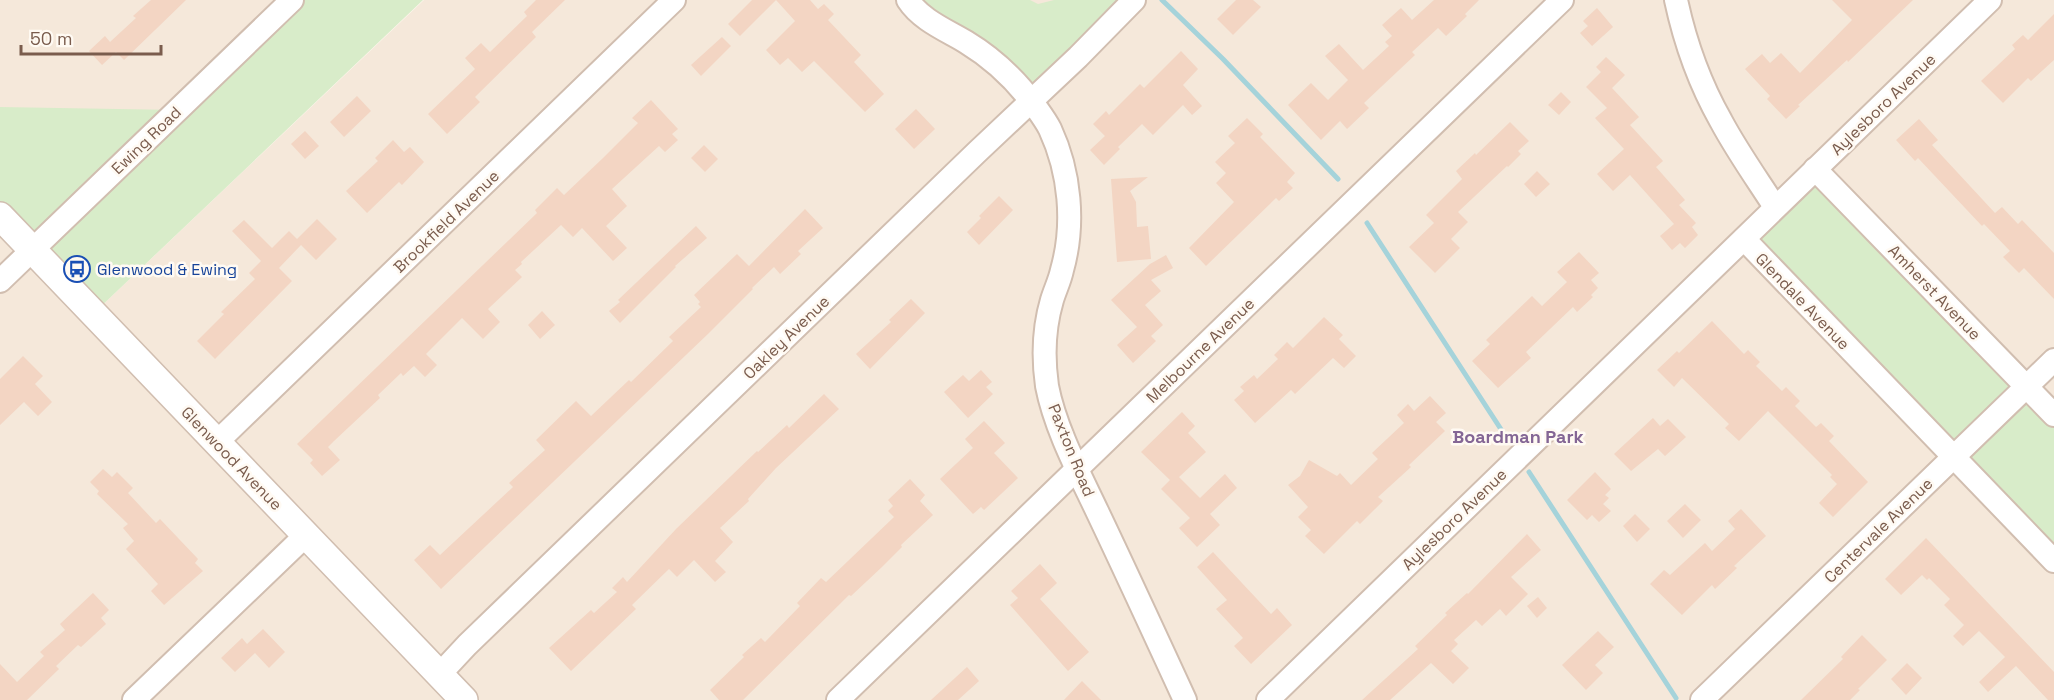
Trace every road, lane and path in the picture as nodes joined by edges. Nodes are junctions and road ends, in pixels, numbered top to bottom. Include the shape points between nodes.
1 (292, 0) edge
2 (675, 0) edge
3 (908, 0) edge
4 (1134, 0) edge
5 (1562, 0) edge
6 (1676, 0) edge
7 (1990, 0) edge
8 (1031, 101) junction
9 (1815, 169) junction
10 (1775, 207) junction
11 (0, 216) edge
12 (1744, 239) junction
13 (33, 250) junction
14 (0, 281) edge
15 (2054, 360) edge
16 (2026, 386) junction
17 (2054, 415) edge
18 (217, 442) junction
19 (1953, 458) junction
20 (1077, 469) junction
21 (306, 535) junction
22 (2054, 561) edge
23 (439, 675) junction
24 (134, 700) edge
25 (464, 700) edge
26 (838, 700) edge
27 (1185, 700) edge
28 (1268, 700) edge
29 (1702, 700) edge

1 - 13 street, Ewing Road
2 - 18 street, Brookfield Avenue
3 - 8 street, Paxton Road via 925,18 994,62
4 - 8 street, Oakley Avenue
5 - 20 street, Melbourne Avenue
6 - 10 street via 1689,48 1721,121
7 - 9 street, Aylesboro Avenue
8 - 20 street, Paxton Road via 1049,126 1062,159 1067,188 1068,244 1048,320 1045,363 1057,422
8 - 23 street, Oakley Avenue
9 - 10 street, Aylesboro Avenue
9 - 16 street, Amherst Avenue
10 - 12 street, Glendale Avenue
11 - 13 street, Glenwood Avenue
12 - 19 street, Glendale Avenue
12 - 28 street, Aylesboro Avenue
13 - 14 street, Ewing Road
13 - 18 street, Glenwood Avenue
15 - 16 street, Centervale Avenue
16 - 17 street, Amherst Avenue
16 - 19 street, Centervale Avenue
18 - 21 street, Glenwood Avenue
19 - 22 street, Glendale Avenue
19 - 29 street, Centervale Avenue
20 - 26 street, Melbourne Avenue
20 - 27 street, Paxton Road
21 - 23 street, Glenwood Avenue
21 - 24 street
23 - 25 street, Glenwood Avenue

